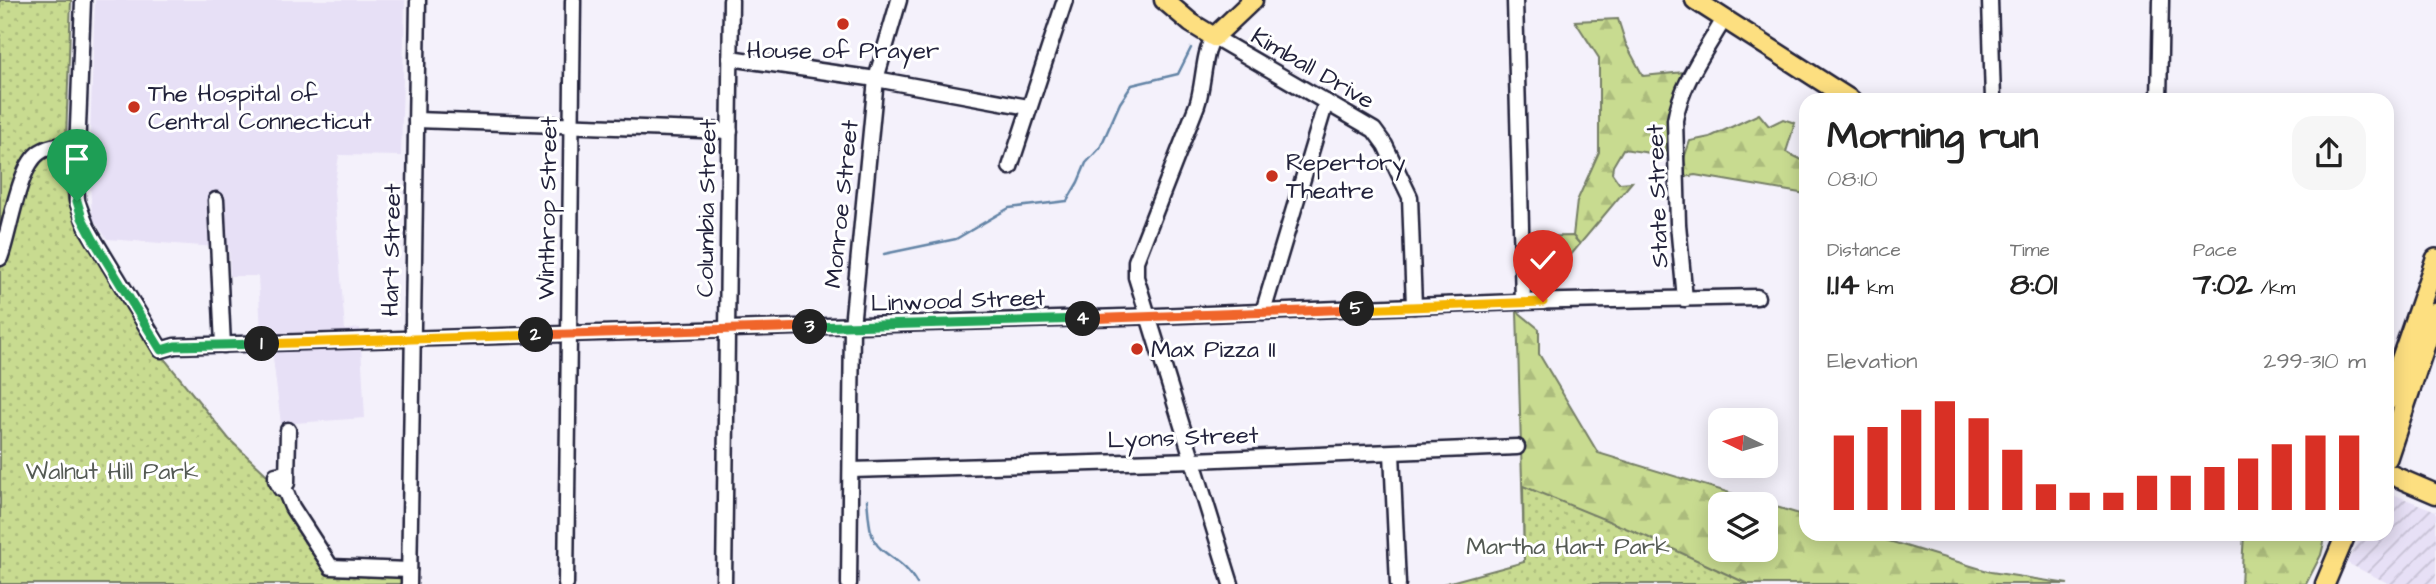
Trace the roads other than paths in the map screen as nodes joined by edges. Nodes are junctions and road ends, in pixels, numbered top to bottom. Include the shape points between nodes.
1 (83, 0) edge
2 (418, 0) edge
3 (573, 0) edge
4 (731, 0) edge
5 (899, 0) edge
6 (1065, 0) edge
7 (1164, 0) edge
8 (1253, 0) edge
9 (1515, 0) edge
10 (1695, 0) edge
11 (1990, 0) edge
12 (2161, 0) edge
13 (1724, 19) junction
14 (1214, 37) junction
15 (730, 58) junction
16 (876, 79) junction
17 (1840, 93) edge
18 (1993, 93) edge
19 (2159, 93) edge
20 (1326, 102) junction
21 (1028, 107) junction
22 (416, 120) junction
23 (571, 125) junction
24 (730, 131) junction
25 (77, 145) junction
26 (1010, 167) dead end
27 (216, 201) dead end
28 (0, 258) edge
29 (2436, 259) edge
30 (1757, 297) dead end
31 (1685, 299) junction
32 (1523, 302) junction
33 (1415, 306) junction
34 (1262, 312) junction
35 (2436, 312) edge
36 (1148, 317) junction
37 (852, 326) junction
38 (727, 330) junction
39 (568, 334) junction
40 (412, 339) junction
41 (223, 345) junction
42 (2394, 381) edge
43 (288, 430) dead end
44 (2394, 437) edge
45 (1517, 447) dead end
46 (1392, 453) junction
47 (1194, 460) junction
48 (851, 470) junction
49 (2394, 476) edge
50 (2436, 494) edge
51 (2343, 541) edge
52 (409, 577) edge
53 (566, 584) edge
54 (724, 584) edge
55 (849, 584) edge
56 (1231, 584) edge
57 (1398, 584) edge
58 (2325, 584) edge

1 - 25 street
2 - 22 street, Hart Street
3 - 23 street, Winthrop Street
4 - 15 street, Columbia Street
5 - 16 street, Monroe Street
6 - 21 street
7 - 14 main road
8 - 14 main road
9 - 32 street
10 - 13 main road
11 - 18 street
12 - 19 street
13 - 17 main road
13 - 31 street, State Street via 1684,90 1675,120
14 - 20 street, Kimball Drive
14 - 36 street via 1197,105 1136,261
15 - 16 street
15 - 24 street, Columbia Street
16 - 21 street
16 - 37 street, Monroe Street
20 - 33 street, Kimball Drive via 1374,130 1410,197
20 - 34 street
21 - 26 street
22 - 23 street
22 - 40 street, Hart Street
23 - 24 street
23 - 39 street, Winthrop Street
24 - 38 street, Columbia Street
25 - 28 street via 50,148 30,163
25 - 41 street, Linwood Street via 76,190 82,218 161,350
27 - 41 street
29 - 42 highway
30 - 31 street, Linwood Street
31 - 32 street, Linwood Street
32 - 33 street, Linwood Street
33 - 34 street, Linwood Street
34 - 36 street, Linwood Street
35 - 44 highway
36 - 37 street, Linwood Street
36 - 47 street
37 - 38 street, Linwood Street
37 - 48 street, Monroe Street
38 - 39 street, Linwood Street
38 - 54 street, Columbia Street
39 - 40 street, Linwood Street
39 - 53 street, Winthrop Street
40 - 41 street, Linwood Street
40 - 52 street, Hart Street
43 - 52 street via 285,491 332,567
45 - 46 street, Lyons Street
46 - 47 street, Lyons Street
46 - 57 street
47 - 48 street, Lyons Street
47 - 56 street
48 - 55 street, Monroe Street
49 - 50 main road
51 - 58 main road

